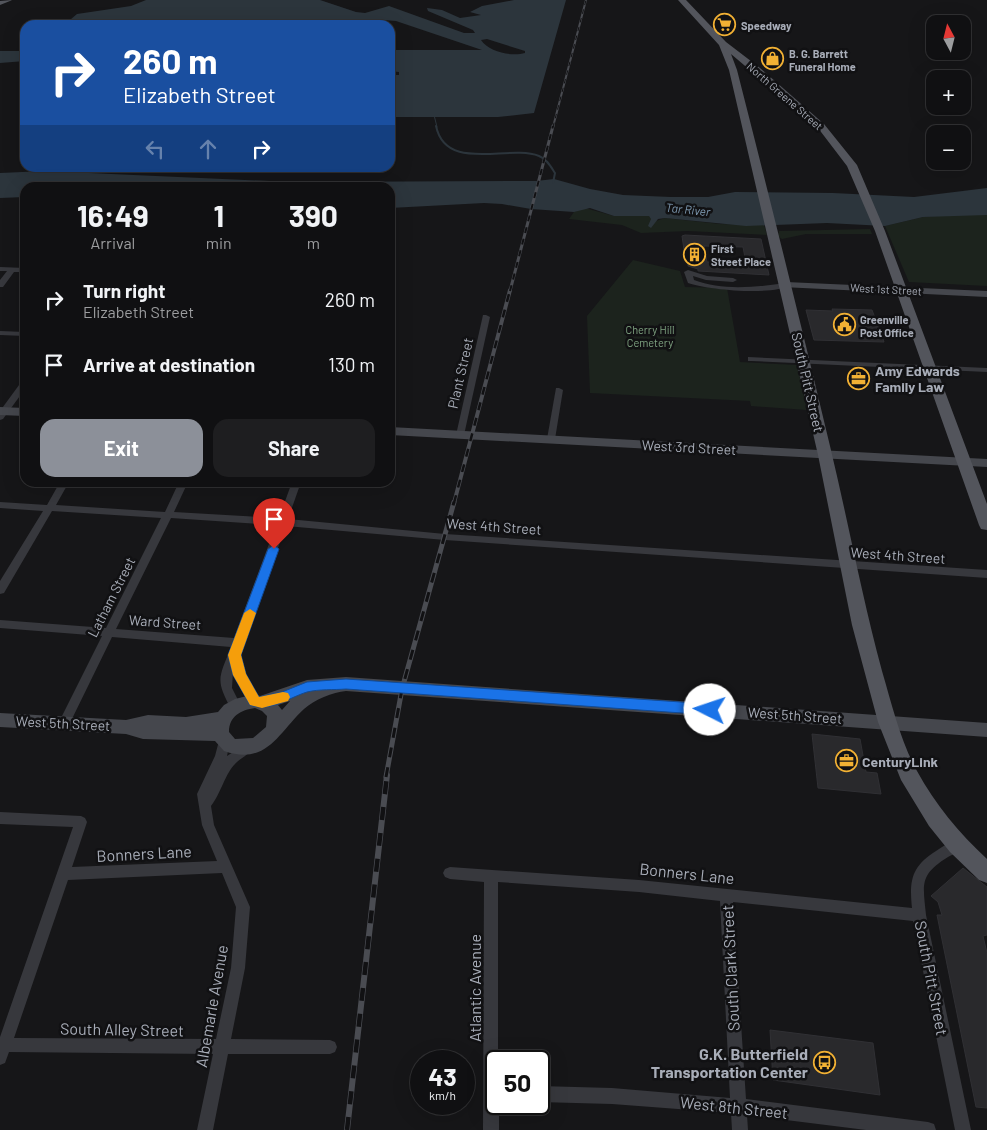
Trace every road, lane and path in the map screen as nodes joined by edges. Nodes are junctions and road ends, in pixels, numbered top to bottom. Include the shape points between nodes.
1 (8, 0) edge
2 (682, 0) edge
3 (0, 3) edge
4 (722, 44) junction
5 (733, 70) junction
6 (757, 70) junction
7 (0, 269) edge
8 (12, 270) junction
9 (20, 270) edge
10 (704, 278) junction
11 (694, 283) junction
12 (741, 284) junction
13 (0, 285) edge
14 (786, 285) junction
15 (901, 290) junction
16 (987, 294) edge
17 (486, 317) dead end
18 (0, 332) edge
19 (20, 334) edge
20 (751, 359) dead end
21 (803, 361) junction
22 (929, 367) junction
23 (987, 370) edge
24 (20, 389) edge
25 (559, 390) dead end
26 (20, 412) edge
27 (1, 413) edge
28 (395, 431) edge
29 (460, 435) junction
30 (551, 439) junction
31 (825, 454) junction
32 (964, 462) junction
33 (987, 463) edge
34 (61, 487) edge
35 (182, 487) edge
36 (295, 487) edge
37 (0, 505) edge
38 (48, 509) junction
39 (167, 516) junction
40 (283, 522) junction
41 (987, 525) edge
42 (847, 565) junction
43 (987, 574) edge
44 (0, 590) edge
45 (0, 624) edge
46 (108, 633) junction
47 (239, 643) junction
48 (234, 655) junction
49 (334, 685) junction
50 (259, 702) junction
51 (234, 706) junction
52 (0, 720) edge
53 (887, 722) junction
54 (64, 724) junction
55 (276, 727) junction
56 (987, 730) edge
57 (222, 732) junction
58 (248, 748) junction
59 (205, 805) junction
60 (0, 818) edge
61 (956, 844) junction
62 (227, 867) junction
63 (450, 873) dead end
64 (987, 873) edge
65 (62, 874) junction
66 (491, 875) junction
67 (726, 895) junction
68 (919, 915) junction
69 (330, 1047) dead end
70 (222, 1048) junction
71 (493, 1050) edge
72 (2, 1052) edge
73 (550, 1094) edge
74 (738, 1106) junction
75 (492, 1115) edge
76 (206, 1130) edge
77 (491, 1130) edge
78 (740, 1130) edge
79 (928, 1130) edge
80 (963, 1130) edge

1 - 3 main road
2 - 4 main road, North Greene Street
4 - 5 main road, South Pitt Street
4 - 6 main road, North Greene Street
5 - 6 main road
5 - 14 main road, South Pitt Street
6 - 15 main road, North Greene Street via 811,116 852,165
7 - 8 street
8 - 9 street
8 - 13 street
10 - 11 street
10 - 11 street via 688,272
10 - 12 street
11 - 12 street
12 - 14 street
14 - 15 main road, West 1st Street
14 - 21 main road, South Pitt Street
15 - 16 main road, West 1st Street
15 - 22 main road, North Greene Street
17 - 29 street, Plant Street
18 - 19 street
20 - 21 street
21 - 22 street
21 - 31 main road, South Pitt Street
22 - 23 street
22 - 32 main road, North Greene Street
24 - 27 street
25 - 30 street
26 - 27 main road
28 - 29 main road, West 3rd Street
29 - 30 main road, West 3rd Street
30 - 31 main road, West 3rd Street
31 - 32 main road, West 3rd Street
31 - 42 main road, South Pitt Street
32 - 33 main road, West 3rd Street
32 - 41 main road, North Greene Street
34 - 38 street
35 - 39 street, Latham Street
36 - 40 street
37 - 38 street, West 4th Street
38 - 39 street, West 4th Street
38 - 44 street
39 - 40 street, West 4th Street
39 - 46 street, Latham Street
40 - 42 street, West 4th Street via 445,537
40 - 47 street
42 - 43 street, West 4th Street
42 - 53 main road, South Pitt Street
45 - 46 street, Ward Street
46 - 47 street, Ward Street
46 - 54 street, Latham Street
47 - 48 street
48 - 50 street via 240,675
48 - 51 street via 226,675 226,688
49 - 50 main road, West 5th Street via 307,687
49 - 53 main road, West 5th Street
49 - 55 main road, West 5th Street via 299,703
50 - 51 main road
50 - 55 main road via 275,712
51 - 57 main road
52 - 54 main road, West 5th Street
53 - 56 main road, West 5th Street
53 - 61 main road, South Pitt Street via 908,774
54 - 57 main road, West 5th Street via 126,726 143,732
55 - 58 main road via 265,741
57 - 58 main road via 230,746
57 - 59 street, Albemarle Avenue via 221,756 203,794
58 - 59 street via 229,761
59 - 62 street, Albemarle Avenue via 208,825
60 - 65 street via 81,822
61 - 64 main road
61 - 68 street, South Pitt Street via 921,870 917,878
62 - 65 street, Bonners Lane
62 - 70 street, Albemarle Avenue via 243,908 238,968
63 - 66 street, Bonners Lane
65 - 72 street
66 - 67 street, Bonners Lane
66 - 71 street, Atlantic Avenue
67 - 68 street, Bonners Lane
67 - 74 street, South Clark Street
68 - 80 street, South Pitt Street
69 - 70 street, South Alley Street
70 - 72 street, South Alley Street
70 - 76 street, Albemarle Avenue
73 - 74 street, West 8th Street
74 - 78 street, South Clark Street
74 - 79 street, West 8th Street
75 - 77 street, Atlantic Avenue

